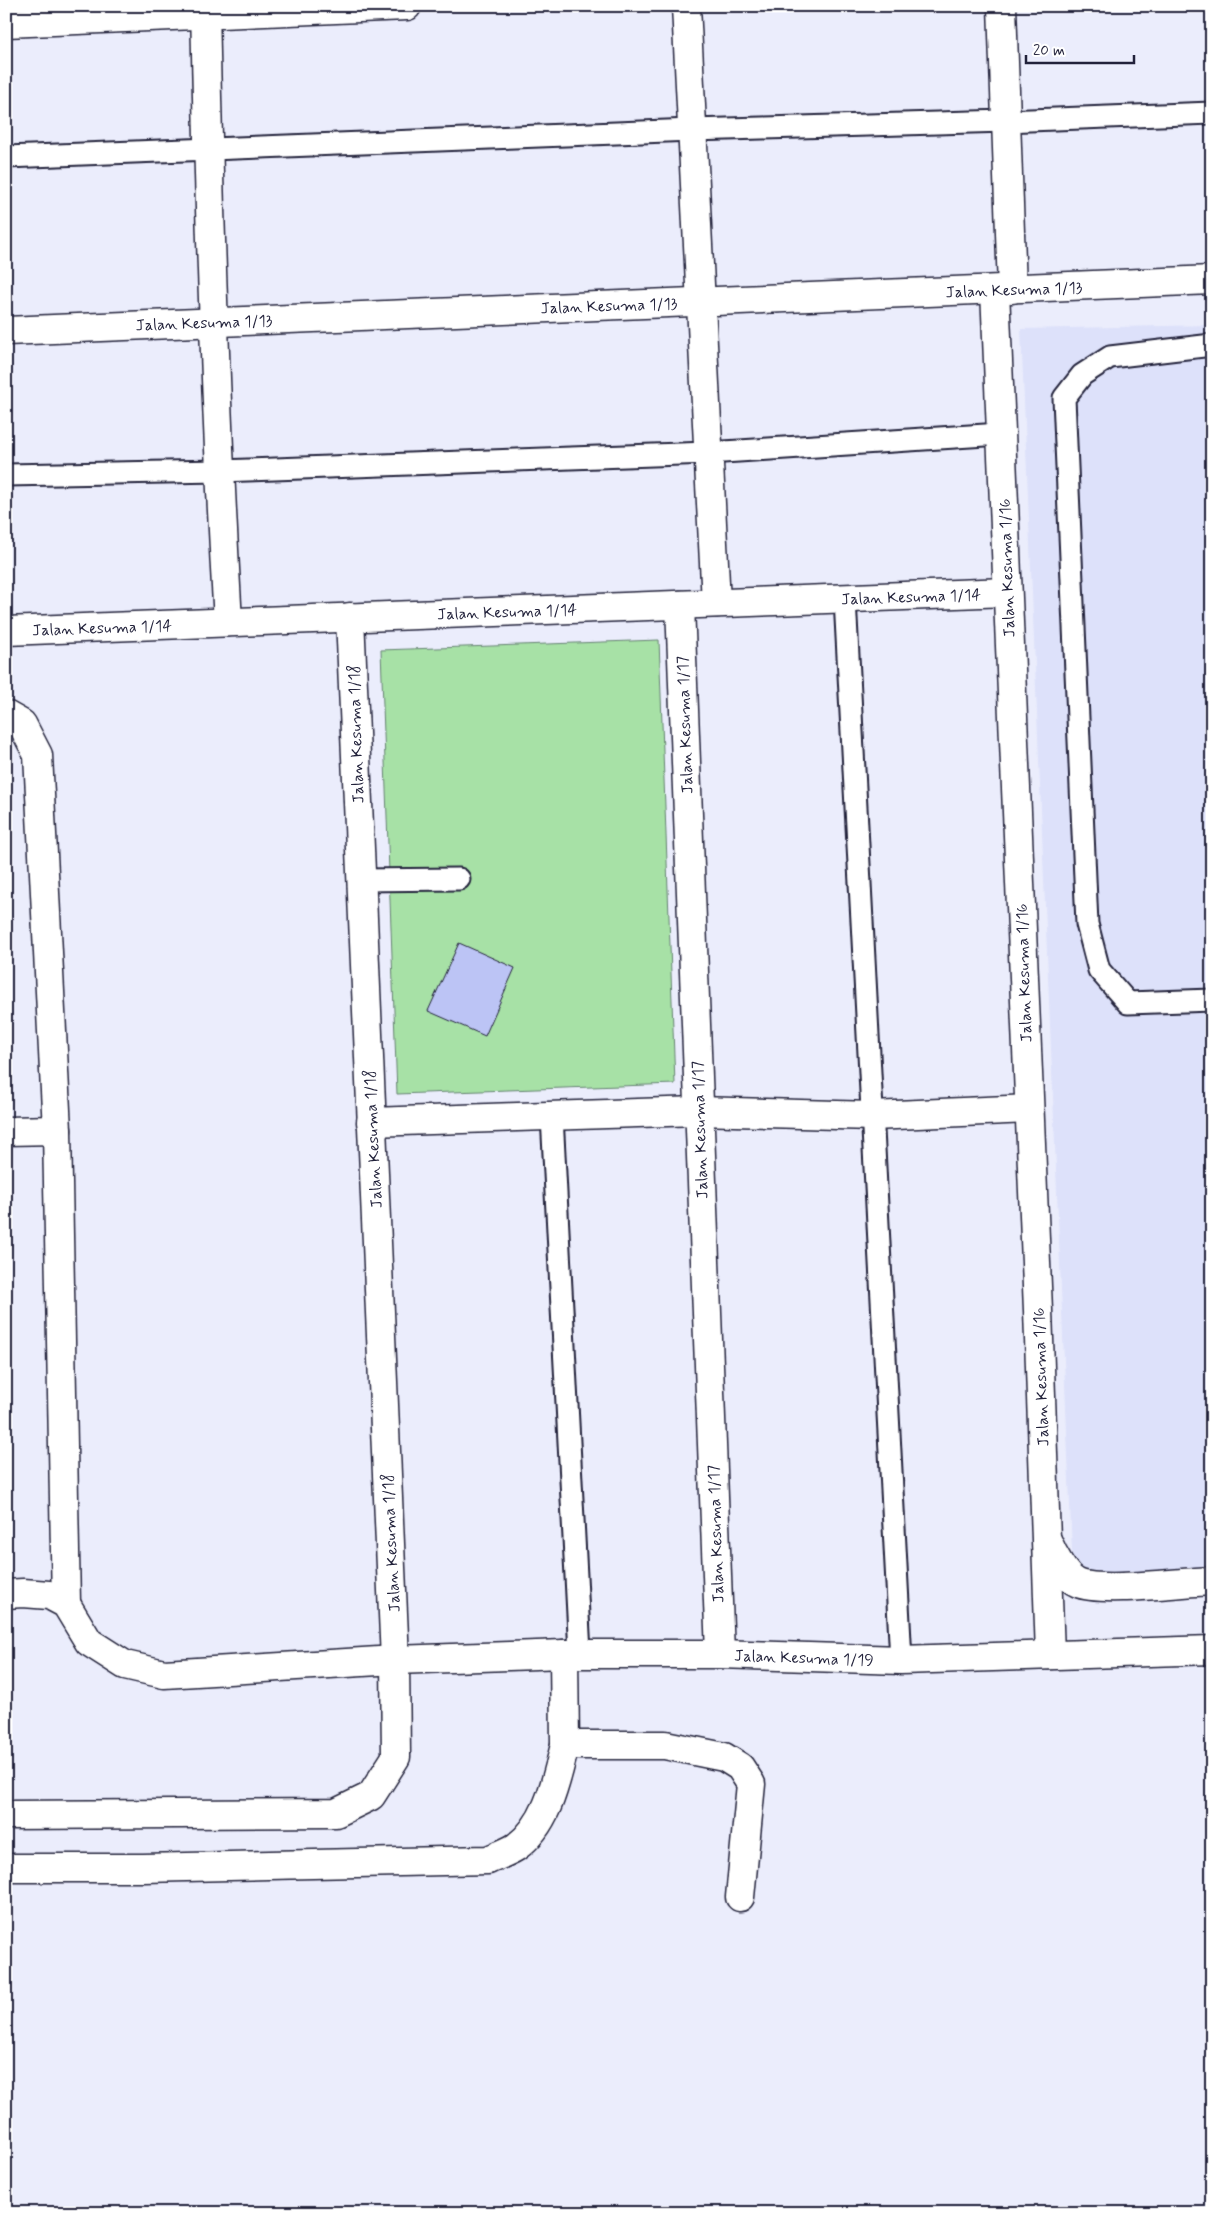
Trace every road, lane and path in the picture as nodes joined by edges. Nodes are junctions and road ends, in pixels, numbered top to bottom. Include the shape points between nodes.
1 (407, 6) edge
2 (686, 6) edge
3 (1002, 6) edge
4 (205, 10) edge
5 (6, 23) edge
6 (1212, 113) edge
7 (1006, 121) junction
8 (692, 130) junction
9 (209, 148) junction
10 (6, 157) edge
11 (1212, 280) edge
12 (1003, 289) junction
13 (700, 301) junction
14 (213, 322) junction
15 (6, 330) edge
16 (1212, 345) edge
17 (1000, 434) junction
18 (708, 453) junction
19 (219, 471) junction
20 (6, 475) edge
21 (1007, 592) junction
22 (845, 598) junction
23 (716, 603) junction
24 (680, 605) junction
25 (350, 617) junction
26 (228, 622) junction
27 (6, 631) edge
28 (6, 715) edge
29 (459, 879) dead end
30 (360, 880) junction
31 (1212, 1000) edge
32 (1029, 1109) junction
33 (698, 1111) junction
34 (552, 1116) junction
35 (873, 1116) junction
36 (371, 1122) junction
37 (57, 1130) junction
38 (6, 1131) edge
39 (1045, 1536) junction
40 (1212, 1581) edge
41 (6, 1594) edge
42 (66, 1604) junction
43 (1212, 1650) edge
44 (572, 1654) junction
45 (720, 1654) junction
46 (1050, 1655) junction
47 (396, 1660) junction
48 (901, 1660) junction
49 (565, 1745) junction
50 (6, 1815) edge
51 (6, 1868) edge
52 (740, 1896) dead end

1 - 4 street
2 - 8 street
3 - 7 street, Jalan Kesuma 1/16
4 - 5 street
4 - 9 street
6 - 7 lane
7 - 8 lane
7 - 12 street, Jalan Kesuma 1/16
8 - 9 lane
8 - 13 street
9 - 10 lane
9 - 14 street
11 - 12 street, Jalan Kesuma 1/13
12 - 13 street, Jalan Kesuma 1/13
12 - 17 street, Jalan Kesuma 1/16
13 - 14 street, Jalan Kesuma 1/13
13 - 18 street
14 - 15 street, Jalan Kesuma 1/13
14 - 19 street
16 - 31 lane via 1110,357 1082,375 1064,398 1087,924 1099,970 1128,1003
17 - 18 lane
17 - 21 street, Jalan Kesuma 1/16
18 - 19 lane
18 - 23 street
19 - 20 lane
19 - 26 street
21 - 22 street, Jalan Kesuma 1/14
21 - 32 street, Jalan Kesuma 1/16
22 - 23 street, Jalan Kesuma 1/14
22 - 35 lane
23 - 24 street, Jalan Kesuma 1/14
24 - 25 street, Jalan Kesuma 1/14
24 - 33 street, Jalan Kesuma 1/17
25 - 26 street, Jalan Kesuma 1/14
25 - 30 street, Jalan Kesuma 1/18
26 - 27 street, Jalan Kesuma 1/14
28 - 37 street via 22,724 38,755
29 - 30 lane
30 - 36 street, Jalan Kesuma 1/18
32 - 35 street
32 - 39 street, Jalan Kesuma 1/16
33 - 34 street
33 - 35 street
33 - 45 street, Jalan Kesuma 1/17
34 - 36 street
34 - 44 lane
35 - 48 lane
36 - 47 street, Jalan Kesuma 1/18
37 - 38 street
37 - 42 street
39 - 40 street via 1056,1560 1076,1583 1103,1587
39 - 46 street, Jalan Kesuma 1/16
41 - 42 street via 49,1594
42 - 47 street, Jalan Kesuma 1/19 via 89,1642 125,1665 164,1674
43 - 46 street, Jalan Kesuma 1/19
44 - 45 street, Jalan Kesuma 1/19
44 - 47 street, Jalan Kesuma 1/19
44 - 49 street
45 - 48 street, Jalan Kesuma 1/19
46 - 48 street, Jalan Kesuma 1/19
47 - 50 street, Jalan Kesuma 1/18 via 396,1757 371,1796 336,1813
49 - 51 street via 555,1785 536,1827 515,1847 488,1860
49 - 52 street via 665,1745 724,1757 740,1767 751,1784

